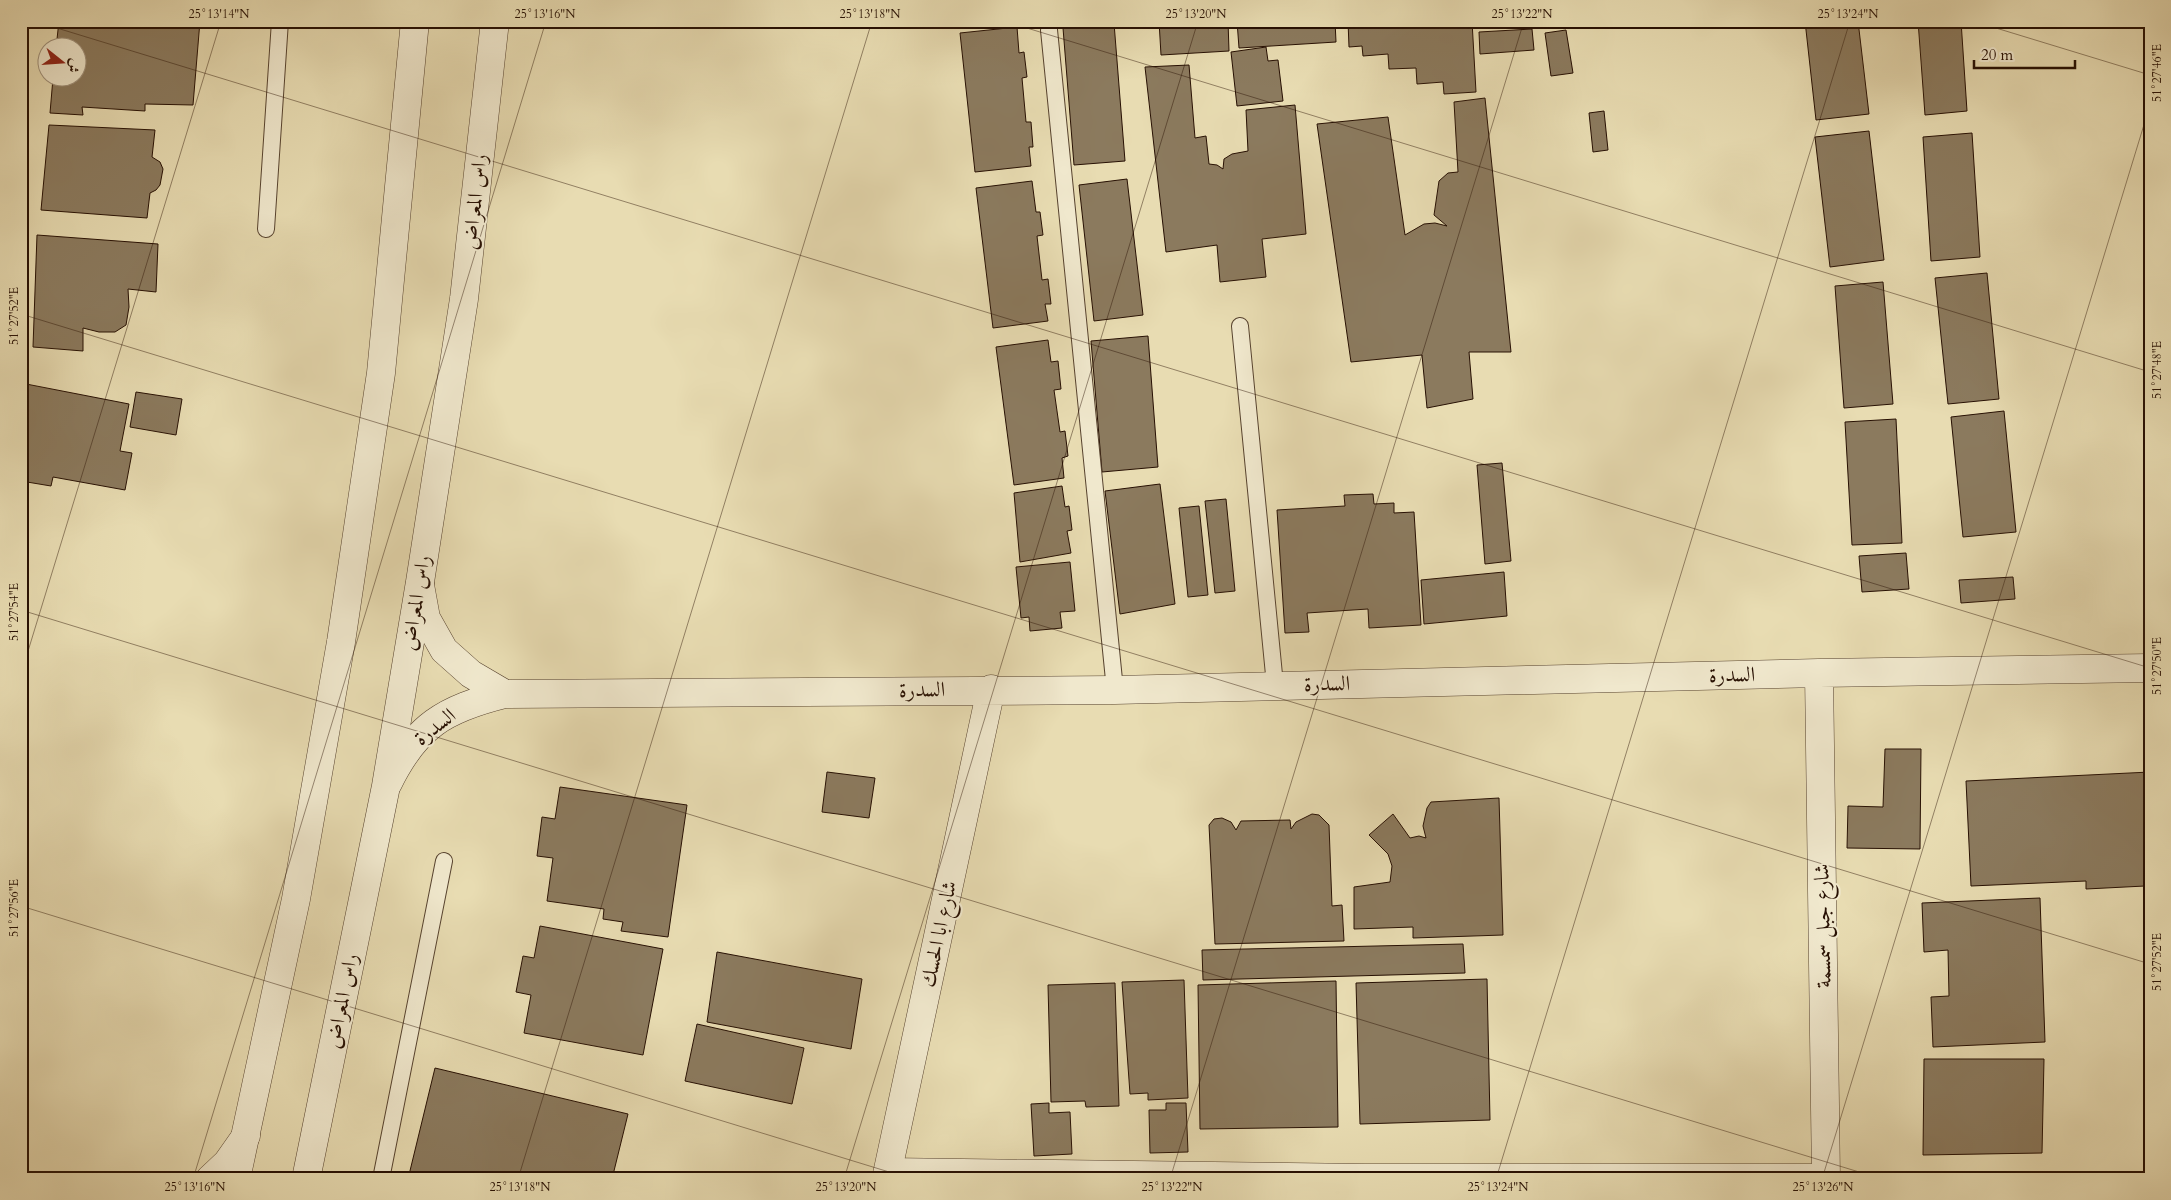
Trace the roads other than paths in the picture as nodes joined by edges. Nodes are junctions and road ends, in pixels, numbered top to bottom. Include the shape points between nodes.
1 (280, 21) edge
2 (415, 21) edge
3 (494, 21) edge
4 (1049, 30) dead end
5 (266, 229) dead end
6 (1240, 326) dead end
7 (420, 582) junction
8 (2150, 668) edge
9 (1819, 673) junction
10 (1275, 685) junction
11 (991, 689) junction
12 (1115, 690) junction
13 (505, 694) junction
14 (386, 786) junction
15 (444, 861) dead end
16 (246, 1136) junction
17 (887, 1176) edge
18 (1364, 1178) edge
19 (1826, 1178) edge
20 (210, 1179) edge
21 (236, 1179) edge
22 (306, 1179) edge
23 (381, 1179) edge

1 - 5 lane
2 - 16 street via 382,373 344,623 296,899
3 - 7 street, راس المعراض via 464,299
4 - 12 lane
6 - 10 lane
7 - 13 street via 426,618 444,650 470,674
7 - 14 street, راس المعراض
8 - 9 street, السدرة
9 - 10 street, السدرة
9 - 19 street, شارع جبل سمسمة
10 - 12 street, السدرة
11 - 12 street, السدرة
11 - 13 street, السدرة
11 - 17 street, شارع ابا الحسك
13 - 14 street, السدرة via 471,702 443,716 419,735 400,759
14 - 22 street, راس المعراض
15 - 23 lane
16 - 20 street via 226,1164
16 - 21 street
17 - 18 street
18 - 19 street

